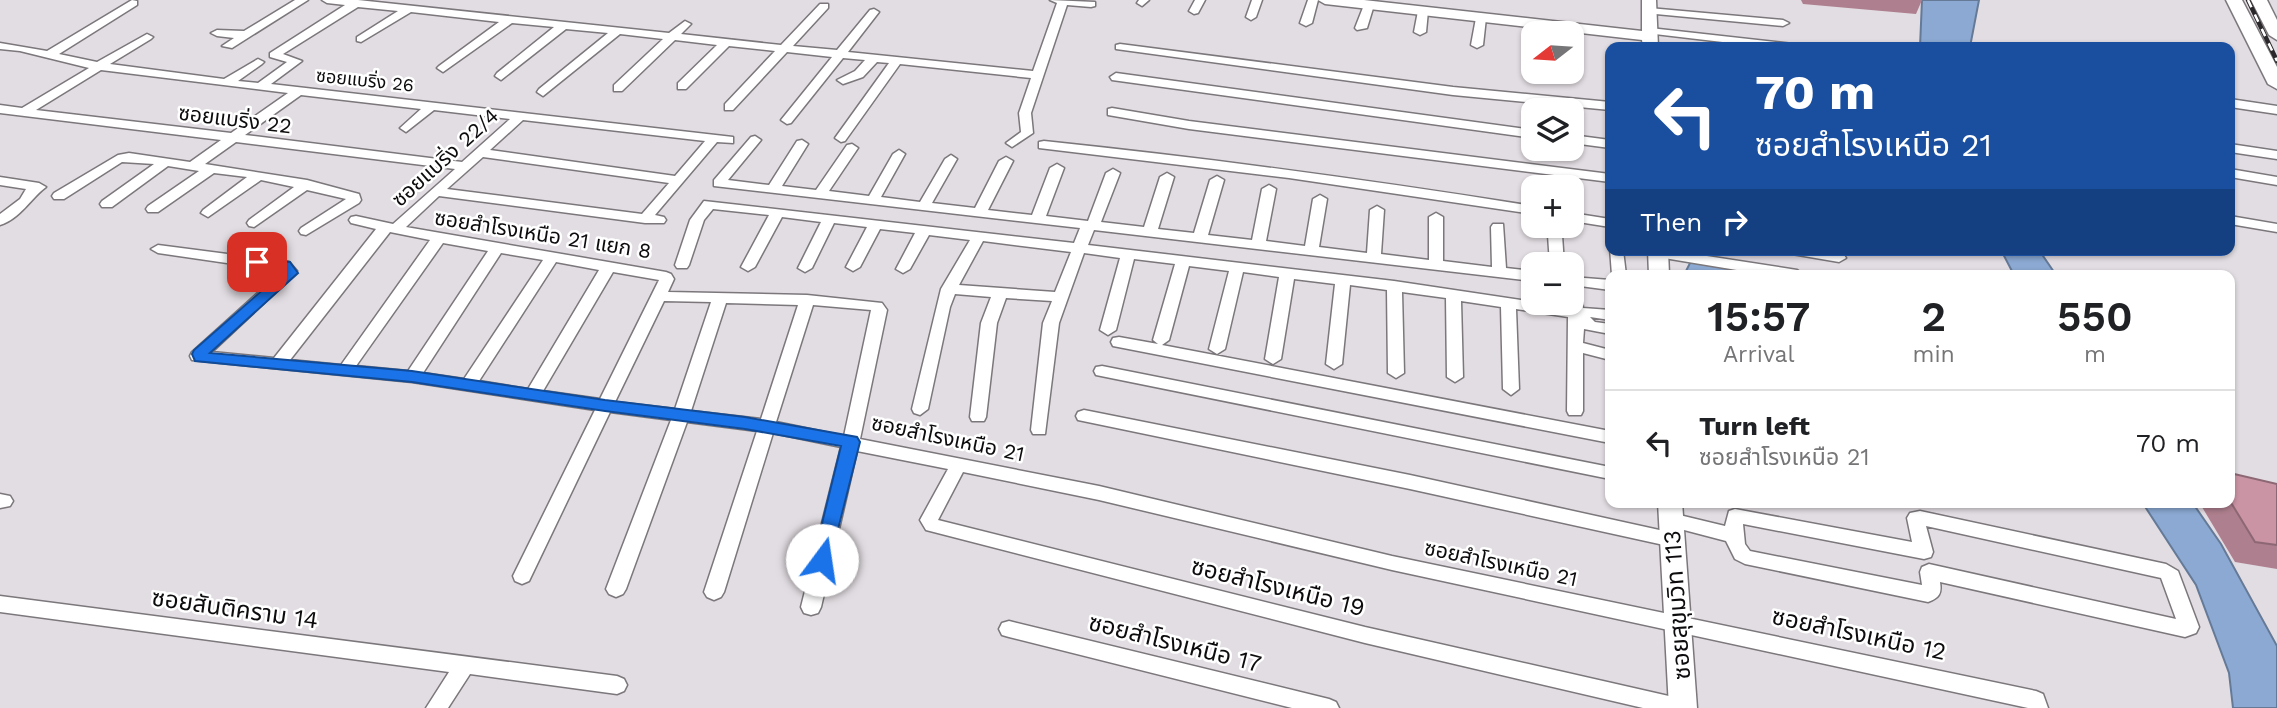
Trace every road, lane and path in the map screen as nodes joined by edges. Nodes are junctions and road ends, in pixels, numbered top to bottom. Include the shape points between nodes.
1 (303, 0) edge
2 (327, 0) edge
3 (1200, 0) edge
4 (1257, 0) edge
5 (1314, 0) edge
6 (1325, 0) edge
7 (2234, 0) edge
8 (2259, 0) edge
9 (1059, 1) edge
10 (356, 3) junction
11 (133, 4) dead end
12 (1091, 4) dead end
13 (1369, 5) junction
14 (1649, 5) edge
15 (824, 6) dead end
16 (408, 9) junction
17 (1195, 11) dead end
18 (1423, 11) junction
19 (874, 12) dead end
20 (1251, 17) dead end
21 (1481, 18) junction
22 (510, 19) junction
23 (1306, 23) dead end
24 (1783, 23) dead end
25 (565, 24) junction
26 (685, 24) dead end
27 (1362, 28) dead end
28 (619, 30) junction
29 (1420, 32) dead end
30 (217, 33) dead end
31 (246, 35) junction
32 (2277, 35) edge
33 (671, 36) junction
34 (147, 37) dead end
35 (1650, 38) edge
36 (361, 39) dead end
37 (726, 42) junction
38 (1714, 42) edge
39 (1477, 45) dead end
40 (0, 46) edge
41 (228, 46) dead end
42 (1120, 47) dead end
43 (20, 48) junction
44 (785, 48) junction
45 (49, 55) junction
46 (840, 55) junction
47 (874, 58) junction
48 (0, 60) edge
49 (897, 60) junction
50 (258, 62) dead end
51 (97, 66) junction
52 (443, 68) dead end
53 (1036, 75) junction
54 (501, 76) dead end
55 (1116, 78) dead end
56 (843, 80) dead end
57 (228, 82) junction
58 (2277, 84) edge
59 (261, 86) junction
60 (682, 86) dead end
61 (618, 88) dead end
62 (299, 91) junction
63 (543, 92) dead end
64 (2235, 104) edge
65 (432, 105) junction
66 (1605, 106) edge
67 (729, 107) dead end
68 (0, 109) edge
69 (2277, 110) edge
70 (22, 113) junction
71 (1112, 113) dead end
72 (522, 115) junction
73 (786, 120) dead end
74 (406, 128) dead end
75 (1521, 132) edge
76 (232, 137) junction
77 (841, 138) dead end
78 (755, 141) dead end
79 (1584, 141) edge
80 (1012, 143) dead end
81 (1605, 143) edge
82 (802, 144) dead end
83 (1044, 145) dead end
84 (852, 148) dead end
85 (2235, 149) edge
86 (481, 153) junction
87 (899, 154) dead end
88 (2277, 155) edge
89 (951, 159) dead end
90 (1006, 161) dead end
91 (167, 162) junction
92 (194, 165) junction
93 (466, 166) junction
94 (1057, 168) dead end
95 (212, 169) junction
96 (1113, 173) dead end
97 (2235, 174) edge
98 (260, 175) junction
99 (1167, 177) dead end
100 (1605, 177) edge
101 (677, 180) junction
102 (1217, 180) dead end
103 (0, 181) edge
104 (2277, 181) edge
105 (306, 184) junction
106 (773, 189) junction
107 (1269, 189) dead end
108 (438, 192) junction
109 (820, 194) junction
110 (59, 196) dead end
111 (1320, 199) dead end
112 (873, 200) junction
113 (107, 204) dead end
114 (924, 206) junction
115 (1521, 208) edge
116 (153, 209) dead end
117 (1377, 210) dead end
118 (777, 213) junction
119 (979, 213) junction
120 (208, 214) dead end
121 (1436, 217) dead end
122 (1038, 218) junction
123 (829, 219) junction
124 (1584, 219) edge
125 (356, 220) dead end
126 (2235, 220) edge
127 (0, 221) edge
128 (1605, 222) edge
129 (254, 223) dead end
130 (876, 225) junction
131 (1091, 225) junction
132 (1499, 227) dead end
133 (390, 228) junction
134 (2277, 228) edge
135 (924, 230) junction
136 (306, 231) dead end
137 (1150, 232) junction
138 (979, 237) junction
139 (439, 238) junction
140 (1200, 238) junction
141 (1258, 245) junction
142 (497, 247) junction
143 (158, 249) dead end
144 (1079, 249) junction
145 (1311, 251) junction
146 (1128, 255) junction
147 (1682, 256) edge
148 (1827, 256) edge
149 (552, 257) junction
150 (1374, 258) junction
151 (1839, 258) dead end
152 (1183, 261) junction
153 (682, 265) dead end
154 (1436, 265) junction
155 (609, 266) junction
156 (748, 267) dead end
157 (853, 267) dead end
158 (805, 268) dead end
159 (1237, 268) junction
160 (903, 269) dead end
161 (1767, 270) edge
162 (1499, 272) junction
163 (1287, 274) junction
164 (1521, 275) edge
165 (1343, 280) junction
166 (1584, 282) edge
167 (1605, 284) edge
168 (1394, 286) junction
169 (948, 289) junction
170 (1000, 293) junction
171 (1453, 294) junction
172 (659, 296) junction
173 (720, 297) junction
174 (1061, 297) junction
175 (807, 300) junction
176 (1508, 302) junction
177 (1521, 304) edge
178 (1584, 312) edge
179 (1605, 314) edge
180 (1576, 315) edge
181 (1578, 315) edge
182 (1605, 328) edge
183 (1161, 340) dead end
184 (1575, 346) junction
185 (1217, 349) dead end
186 (1605, 354) edge
187 (1273, 359) dead end
188 (279, 363) junction
189 (1334, 363) dead end
190 (346, 369) junction
191 (1102, 371) dead end
192 (1396, 373) dead end
193 (412, 377) junction
194 (1455, 377) dead end
195 (469, 384) junction
196 (1511, 390) dead end
197 (532, 395) junction
198 (605, 406) junction
199 (920, 409) dead end
200 (1575, 411) dead end
201 (682, 414) junction
202 (1084, 416) dead end
203 (978, 417) dead end
204 (766, 426) junction
205 (1039, 430) dead end
206 (1605, 436) edge
207 (851, 442) junction
208 (959, 464) junction
209 (1605, 472) edge
210 (1671, 521) edge
211 (1735, 536) junction
212 (1924, 552) junction
213 (1929, 572) junction
214 (522, 576) dead end
215 (616, 589) dead end
216 (714, 592) dead end
217 (0, 604) edge
218 (811, 607) dead end
219 (1679, 622) junction
220 (1009, 629) dead end
221 (464, 666) junction
222 (617, 685) dead end
223 (2033, 703) edge
224 (436, 708) edge
225 (1329, 708) edge
226 (1683, 708) edge

1 - 31 street
2 - 10 street
3 - 17 street
4 - 20 street
5 - 23 street
6 - 13 street
7 - 58 main road
8 - 32 main road
9 - 12 street
9 - 53 street
10 - 16 street
10 - 59 street via 274,55 296,61
11 - 45 street
13 - 18 street
13 - 27 street
14 - 24 street
14 - 35 street
15 - 44 street
16 - 22 street
16 - 36 street
18 - 21 street
18 - 29 street
19 - 46 street
21 - 35 street
21 - 39 street
22 - 25 street
22 - 52 street
25 - 28 street
25 - 54 street
26 - 33 street
28 - 33 street
28 - 63 street
30 - 31 street
31 - 41 street
33 - 37 street
33 - 61 street
34 - 51 street
35 - 38 street
37 - 44 street
37 - 60 street
40 - 43 street, ซอยแบริ่ง 26
42 - 66 street via 1453,91
43 - 45 street, ซอยแบริ่ง 26
43 - 48 street
44 - 46 street
44 - 67 street
45 - 51 street, ซอยแบริ่ง 26
46 - 47 street
46 - 73 street
47 - 49 street
47 - 56 street via 859,74
49 - 53 street
49 - 77 street
50 - 57 street
51 - 57 street, ซอยแบริ่ง 26
51 - 70 street
53 - 80 street via 1025,113 1027,133
55 - 75 street
57 - 59 street, ซอยแบริ่ง 26
59 - 62 street, ซอยแบริ่ง 26
62 - 65 street, ซอยแบริ่ง 26
62 - 76 street
64 - 69 street
65 - 72 street, ซอยแบริ่ง 26
65 - 74 street
68 - 70 street, ซอยแบริ่ง 22
70 - 76 street, ซอยแบริ่ง 22
71 - 100 street
72 - 86 street, ซอยแบริ่ง 22/4
72 - 101 street, ซอยแบริ่ง 26 via 722,139
76 - 92 street
76 - 93 street, ซอยแบริ่ง 22
78 - 106 street via 719,183
79 - 81 street
82 - 106 street
83 - 115 street via 1345,181
84 - 109 street
85 - 88 street
86 - 93 street, ซอยแบริ่ง 22/4
86 - 101 street
87 - 112 street
89 - 114 street
90 - 119 street
91 - 92 street
91 - 110 street via 118,159
91 - 113 street
92 - 95 street
93 - 108 street, ซอยแบริ่ง 22/4
94 - 122 street
95 - 98 street
95 - 116 street
96 - 131 street
97 - 104 street
98 - 105 street
98 - 120 street
99 - 137 street
101 - 108 street via 652,220
102 - 140 street
103 - 127 street via 37,186
105 - 129 street
105 - 136 street via 355,198
106 - 109 street
107 - 141 street
108 - 133 street, ซอยแบริ่ง 22/4
109 - 112 street
111 - 145 street
112 - 114 street
114 - 119 street
117 - 150 street
118 - 123 street
118 - 153 street via 709,204 697,220
118 - 156 street
119 - 122 street
121 - 154 street
122 - 131 street
123 - 130 street
123 - 158 street
124 - 128 street
125 - 133 street, ซอยสำโรงเหนือ 21 แยก 8
126 - 134 street
130 - 135 street
130 - 157 street
131 - 137 street
131 - 144 street
132 - 162 street
133 - 139 street, ซอยสำโรงเหนือ 21 แยก 8
133 - 188 street, ซอยแบริ่ง 22/4
135 - 138 street
135 - 160 street
137 - 140 street
138 - 144 street
138 - 169 street
139 - 142 street, ซอยสำโรงเหนือ 21 แยก 8
139 - 190 street
140 - 141 street
141 - 145 street
142 - 149 street, ซอยสำโรงเหนือ 21 แยก 8
142 - 193 street
143 - 188 street, ซอยสำโรงเหนือ 21 via 284,265 290,271 198,356
144 - 146 street
144 - 174 street
145 - 150 street
146 - 152 street
146 - 206 street via 1113,336
147 - 161 street
148 - 151 street
149 - 155 street, ซอยสำโรงเหนือ 21 แยก 8
149 - 195 street
150 - 154 street
152 - 159 street
152 - 183 street
154 - 162 street
155 - 172 street, ซอยสำโรงเหนือ 21 แยก 8 via 664,275 667,279
155 - 197 street
159 - 163 street
159 - 185 street
162 - 164 street
163 - 165 street
163 - 187 street
165 - 168 street
165 - 189 street
166 - 167 street
168 - 171 street
168 - 192 street
169 - 170 street
169 - 199 street
170 - 174 street
170 - 203 street via 989,323
171 - 176 street
171 - 194 street
172 - 173 street
172 - 198 street
173 - 175 street
173 - 201 street
174 - 205 street via 1051,323
175 - 204 street
175 - 207 street via 872,304 879,310
176 - 177 street
176 - 196 street
178 - 179 street
180 - 184 street
181 - 182 street via 1590,326
184 - 186 street
184 - 200 street
188 - 190 street, ซอยสำโรงเหนือ 21
190 - 193 street, ซอยสำโรงเหนือ 21
191 - 209 street
193 - 195 street, ซอยสำโรงเหนือ 21
195 - 197 street, ซอยสำโรงเหนือ 21
197 - 198 street, ซอยสำโรงเหนือ 21
198 - 201 street, ซอยสำโรงเหนือ 21
198 - 214 street
201 - 204 street, ซอยสำโรงเหนือ 21
201 - 215 street
202 - 210 street via 1410,482
204 - 207 street, ซอยสำโรงเหนือ 21
204 - 216 street
207 - 208 street, ซอยสำโรงเหนือ 21
207 - 218 street
208 - 219 street, ซอยสำโรงเหนือ 21 via 1405,566
208 - 226 street, ซอยสำโรงเหนือ 19 via 929,520 932,525 1365,635
210 - 211 street
210 - 219 street, ซอยสุขุมวิท 113
211 - 212 street via 1733,519 1740,516
211 - 213 street via 1745,557 1928,594 1933,591
212 - 213 street
212 - 213 street via 1916,518 2166,572 2189,627
217 - 221 street, ซอยสันติคราม 14
219 - 223 street, ซอยสำโรงเหนือ 12
219 - 226 street, ซอยสุขุมวิท 113
220 - 225 street, ซอยสำโรงเหนือ 17
221 - 222 street, ซอยสันติคราม 14
221 - 224 street

